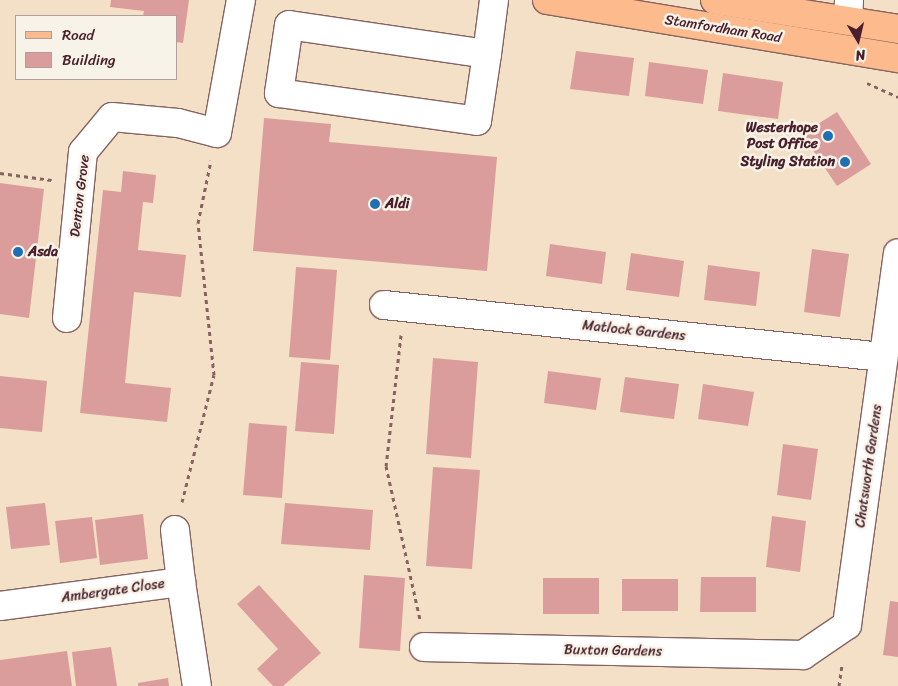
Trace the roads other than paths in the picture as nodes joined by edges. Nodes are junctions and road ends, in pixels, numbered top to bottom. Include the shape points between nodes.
1 (241, 0) edge
2 (494, 0) edge
3 (547, 0) edge
4 (715, 0) edge
5 (848, 10) edge
6 (898, 29) edge
7 (487, 54) junction
8 (898, 58) edge
9 (898, 253) edge
10 (394, 306) road end
11 (67, 318) dead end
12 (883, 357) junction
13 (175, 530) road end
14 (181, 582) junction
15 (0, 606) edge
16 (424, 647) road end
17 (802, 655) joint
18 (197, 686) edge

1 - 11 street, Denton Grove via 217,133 178,123 112,117 83,152
2 - 7 street
3 - 8 main road, Stamfordham Road
4 - 5 main road, Stamfordham Road
5 - 6 main road, Stamfordham Road
7 - 7 street via 477,121 279,93 289,25
9 - 12 street, Chatsworth Gardens
10 - 12 street, Matlock Gardens
12 - 17 street, Chatsworth Gardens via 847,626
13 - 14 street
14 - 15 street, Ambergate Close
14 - 18 street, Ambergate Close
16 - 17 street, Buxton Gardens

